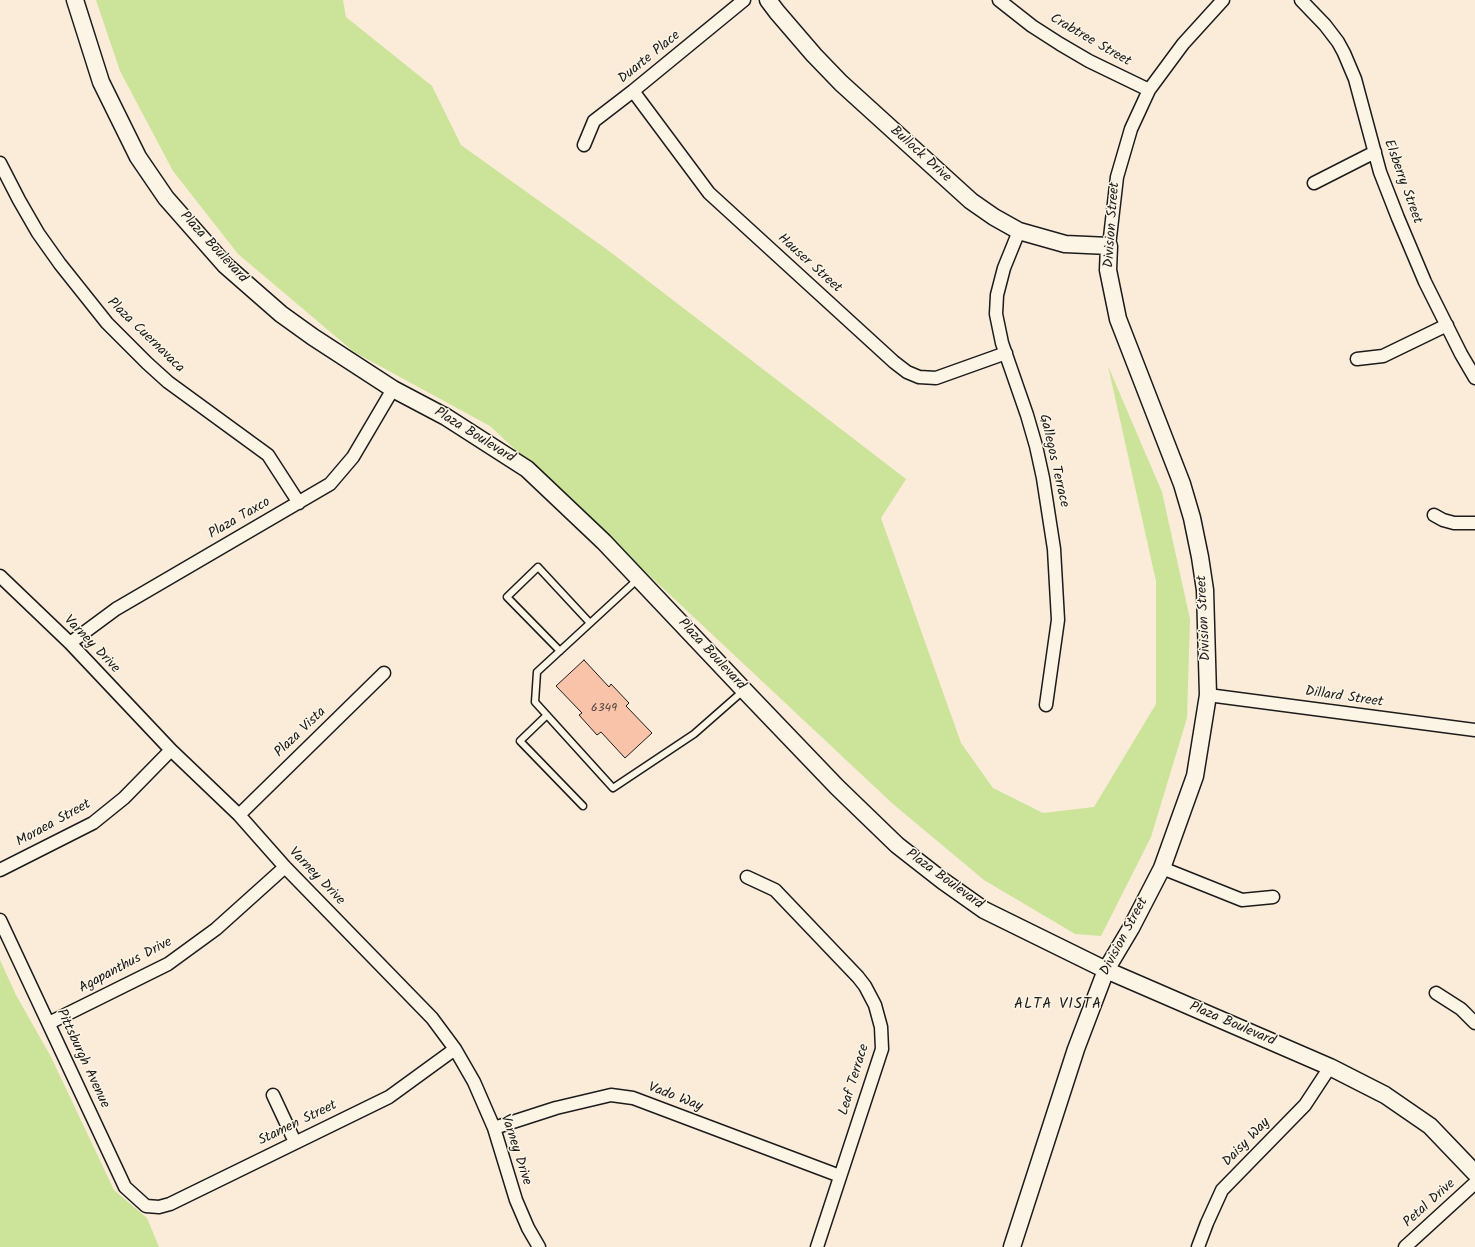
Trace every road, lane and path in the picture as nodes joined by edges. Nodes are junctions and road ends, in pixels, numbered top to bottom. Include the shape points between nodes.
1 (75, 0) edge
2 (744, 0) edge
3 (768, 0) edge
4 (999, 0) edge
5 (1223, 0) edge
6 (1301, 0) edge
7 (1149, 90) junction
8 (633, 91) junction
9 (584, 145) dead end
10 (1374, 152) junction
11 (0, 162) edge
12 (1314, 183) dead end
13 (1019, 231) junction
14 (1109, 246) junction
15 (1447, 325) junction
16 (1006, 353) junction
17 (1357, 359) dead end
18 (1475, 378) edge
19 (393, 388) junction
20 (299, 503) junction
21 (1434, 515) dead end
22 (1475, 524) edge
23 (0, 576) edge
24 (638, 579) junction
25 (590, 623) junction
26 (70, 643) junction
27 (560, 651) junction
28 (384, 673) dead end
29 (744, 690) junction
30 (1208, 695) junction
31 (1046, 705) dead end
32 (547, 715) junction
33 (1475, 730) edge
34 (171, 750) junction
35 (583, 806) dead end
36 (239, 815) junction
37 (285, 867) junction
38 (1162, 868) junction
39 (0, 870) edge
40 (747, 877) dead end
41 (1273, 897) dead end
42 (0, 920) edge
43 (1106, 970) junction
44 (1436, 993) dead end
45 (49, 1023) junction
46 (1475, 1023) edge
47 (455, 1050) junction
48 (1330, 1067) junction
49 (273, 1095) dead end
50 (494, 1128) junction
51 (295, 1142) junction
52 (1475, 1173) edge
53 (840, 1176) junction
54 (1475, 1183) edge
55 (146, 1206) joint
56 (538, 1247) edge
57 (816, 1247) edge
58 (1012, 1247) edge
59 (1198, 1247) edge
60 (1405, 1247) edge

1 - 19 main road, Plaza Boulevard via 101,82 138,158 166,198 225,265 281,314
2 - 8 street, Duarte Place
3 - 13 main road, Bullock Drive via 841,83 970,201
4 - 7 street, Crabtree Street via 1060,44
5 - 7 street, Division Street via 1183,44
6 - 10 street, Elsberry Street via 1325,25 1344,53 1355,79
7 - 14 street, Division Street via 1131,129 1117,177
8 - 9 street, Duarte Place via 594,121
8 - 16 street, Hauser Street via 709,194 907,372 919,377 936,378
10 - 12 street
10 - 15 street, Elsberry Street via 1422,275
11 - 20 street, Plaza Cuernavaca via 38,233 107,323 168,382 268,455
13 - 14 main road, Bullock Drive via 1065,244
13 - 16 street, Gallegos Terrace via 1004,268 997,295 996,314
14 - 30 main road, Division Street via 1108,270 1118,319 1179,477 1192,518 1205,590
15 - 17 street via 1384,356
15 - 18 street, Elsberry Street
16 - 31 street, Gallegos Terrace via 1028,415 1050,513 1058,620
19 - 20 street, Plaza Taxco via 353,457 330,484
19 - 24 main road, Plaza Boulevard via 446,417 527,469 604,542
20 - 26 street, Plaza Taxco via 116,609
21 - 22 street via 1454,523
23 - 26 street, Varney Drive
24 - 25 lane
24 - 29 main road, Plaza Boulevard
25 - 27 lane
25 - 27 lane via 538,567 507,597
26 - 34 street, Varney Drive
27 - 32 lane via 537,672 535,702
28 - 36 street, Plaza Vista
29 - 32 lane via 694,734 613,788
29 - 43 main road, Plaza Boulevard via 897,846 984,910
30 - 33 street, Dillard Street
30 - 38 main road, Division Street via 1195,776
32 - 35 lane via 520,741
34 - 36 street, Varney Drive
34 - 39 street, Moraea Street via 124,798 93,823
36 - 37 street, Varney Drive
37 - 45 street, Agapanthus Drive via 216,929 168,964
37 - 47 street, Varney Drive via 432,1018
38 - 41 street via 1242,900
38 - 43 main road, Division Street
40 - 53 street, Leaf Terrace via 775,890 858,977 876,1005 882,1049
42 - 45 street, Pittsburgh Avenue
43 - 48 main road, Plaza Boulevard
43 - 58 main road, Division Street via 1076,1049
44 - 46 street via 1461,1009
45 - 55 street, Pittsburgh Avenue via 125,1186
47 - 50 street, Varney Drive via 474,1082
47 - 51 street, Stamen Street via 389,1097
48 - 52 main road, Plaza Boulevard via 1386,1095 1430,1126
48 - 59 street, Daisy Way via 1305,1105 1222,1190
49 - 51 street
50 - 53 street, Vado Way via 556,1108 611,1095 633,1098
50 - 56 street, Varney Drive via 516,1200
51 - 55 street, Stamen Street via 170,1204 159,1207
53 - 57 street, Leaf Terrace
54 - 60 street, Petal Drive

